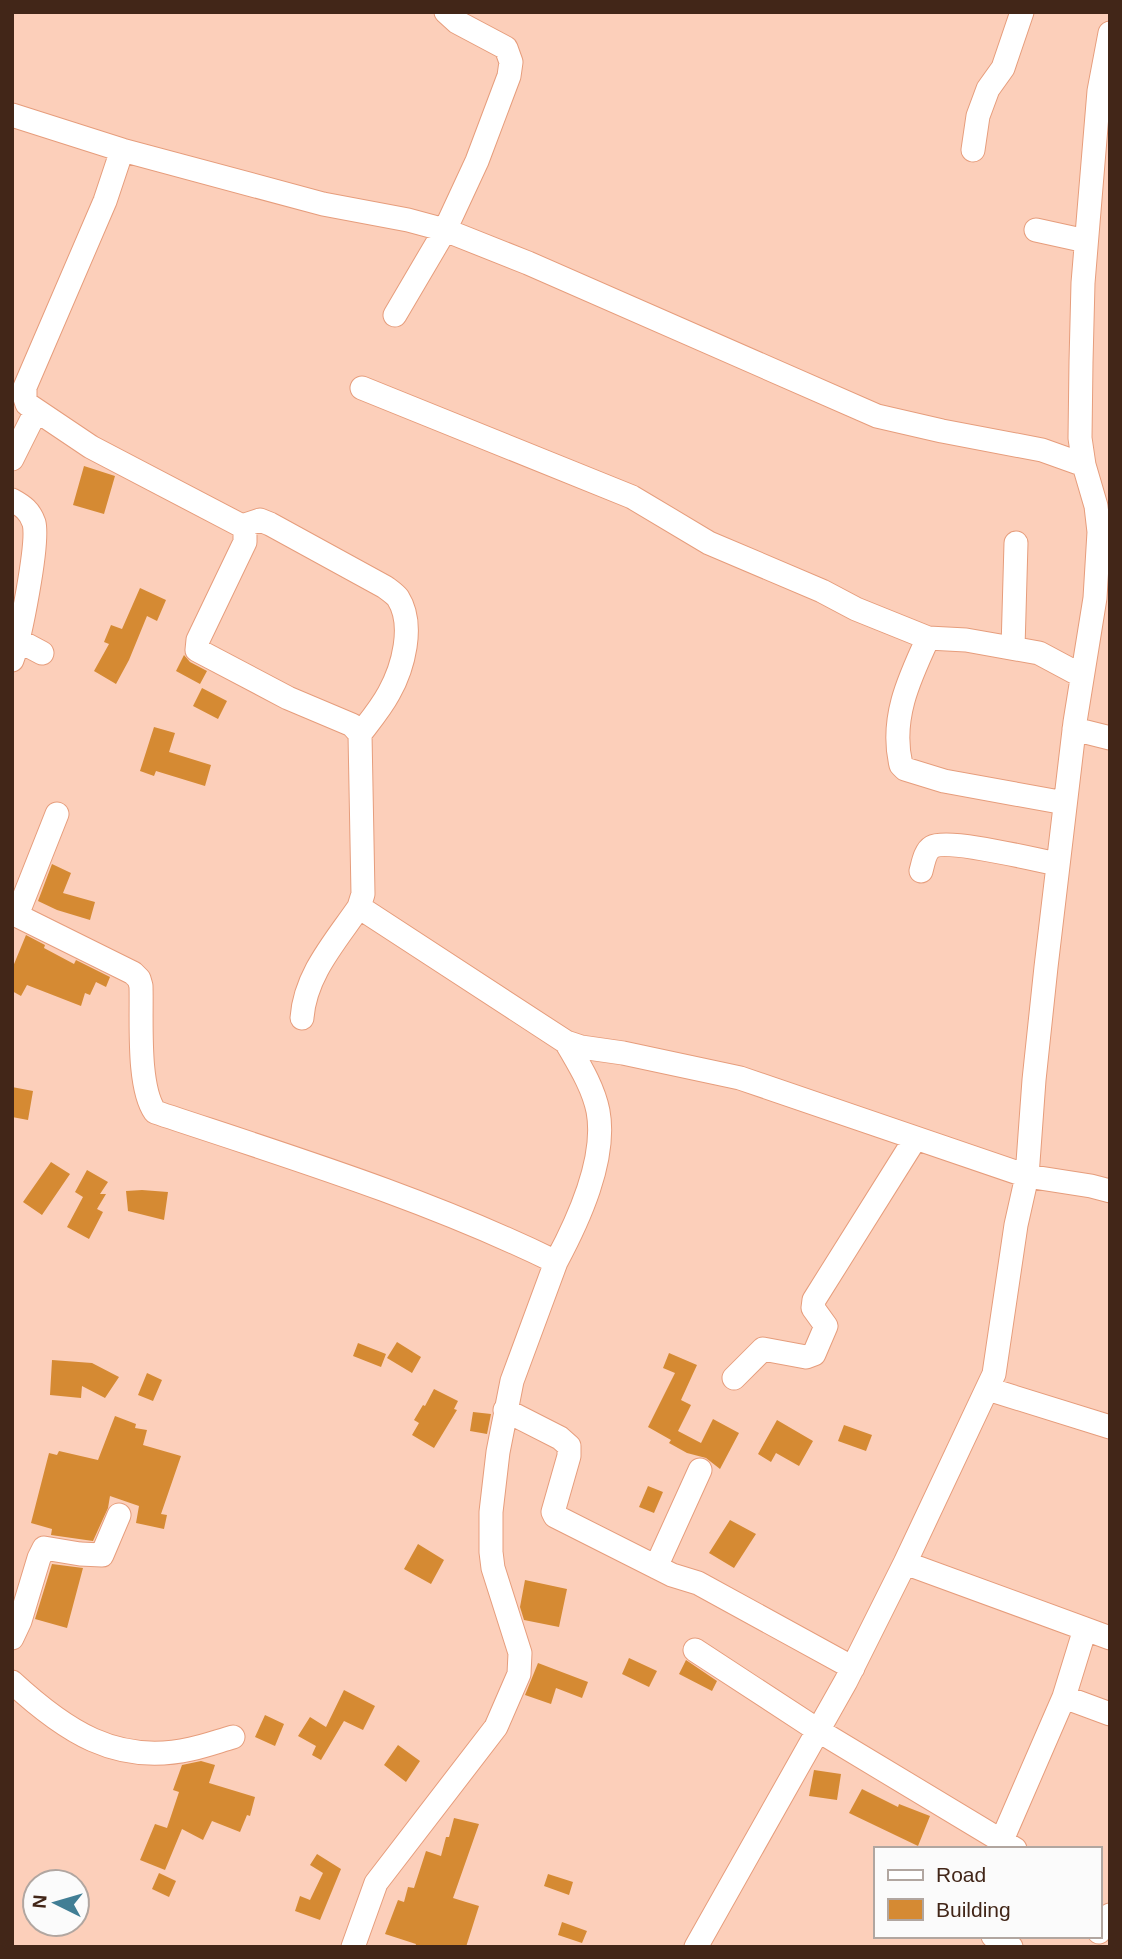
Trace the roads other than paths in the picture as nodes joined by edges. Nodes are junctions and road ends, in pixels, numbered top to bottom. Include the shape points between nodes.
1 (446, 12) edge
2 (1022, 12) edge
3 (1109, 39) edge
4 (12, 115) edge
5 (122, 150) junction
6 (973, 150) dead end
7 (445, 230) junction
8 (1036, 230) dead end
9 (1086, 241) junction
10 (396, 315) dead end
11 (362, 388) dead end
12 (36, 411) junction
13 (12, 459) edge
14 (1084, 465) junction
15 (12, 500) edge
16 (242, 526) junction
17 (1016, 543) dead end
18 (928, 638) junction
19 (14, 646) edge
20 (1013, 648) junction
21 (42, 653) dead end
22 (1082, 676) junction
23 (1074, 729) junction
24 (360, 734) junction
25 (1110, 738) edge
26 (1065, 803) junction
27 (57, 814) dead end
28 (1058, 864) junction
29 (921, 871) dead end
30 (359, 908) junction
31 (14, 914) edge
32 (302, 1018) dead end
33 (566, 1042) junction
34 (915, 1139) junction
35 (1027, 1176) junction
36 (1110, 1191) edge
37 (556, 1262) junction
38 (734, 1378) dead end
39 (988, 1389) junction
40 (505, 1410) junction
41 (1110, 1427) edge
42 (700, 1470) dead end
43 (119, 1515) dead end
44 (905, 1563) junction
45 (656, 1567) junction
46 (1085, 1629) junction
47 (12, 1638) edge
48 (1110, 1638) edge
49 (695, 1650) dead end
50 (853, 1668) junction
51 (12, 1682) edge
52 (1064, 1697) junction
53 (1110, 1714) edge
54 (819, 1731) junction
55 (233, 1737) dead end
56 (1008, 1844) edge
57 (1110, 1913) edge
58 (1101, 1929) edge
59 (353, 1947) edge
60 (695, 1947) edge

1 - 7 street via 506,48 511,62 477,161
2 - 6 street via 1003,68 988,89 978,116
3 - 9 street via 1099,91
4 - 5 street
5 - 7 street via 323,204
5 - 12 street via 26,387 27,404
7 - 10 street
7 - 14 street via 877,416 1042,450
8 - 9 street
9 - 14 street via 1080,375
11 - 18 street via 632,497 709,543
12 - 13 street
12 - 16 street via 91,447
14 - 22 street via 1099,532 1095,598
15 - 19 street via 24,506 35,526
16 - 24 street via 244,542 197,650 288,698 352,725
16 - 24 street via 260,520 270,524 397,597 406,635 400,668
17 - 20 street
18 - 20 street
18 - 26 street via 898,719 901,765 944,781
19 - 21 street
20 - 22 street via 1039,653
22 - 23 street
23 - 25 street
23 - 26 street
24 - 30 street via 363,894
26 - 28 street
27 - 31 street
28 - 29 street via 972,847 935,845 928,849
28 - 35 street
30 - 32 street via 314,973
30 - 33 street
31 - 37 street via 139,979 144,1086 155,1112 482,1227
33 - 34 street via 740,1078
33 - 37 street via 586,1078 599,1127 591,1181
34 - 35 street
34 - 38 street via 814,1300 813,1308 826,1325 814,1354 806,1357 763,1349
35 - 36 street
35 - 39 street
37 - 40 street
39 - 41 street
39 - 44 street
40 - 45 street via 569,1446 555,1516
40 - 59 street via 491,1552 520,1653 519,1674 496,1727 376,1884
42 - 45 street
43 - 47 street via 103,1555 44,1548
44 - 46 street
44 - 50 street
45 - 50 street via 698,1583
46 - 48 street
46 - 52 street
49 - 54 street
50 - 54 street
51 - 55 street via 70,1728 126,1752 190,1750
52 - 53 street
52 - 56 street
54 - 56 street
54 - 60 street
57 - 58 street

